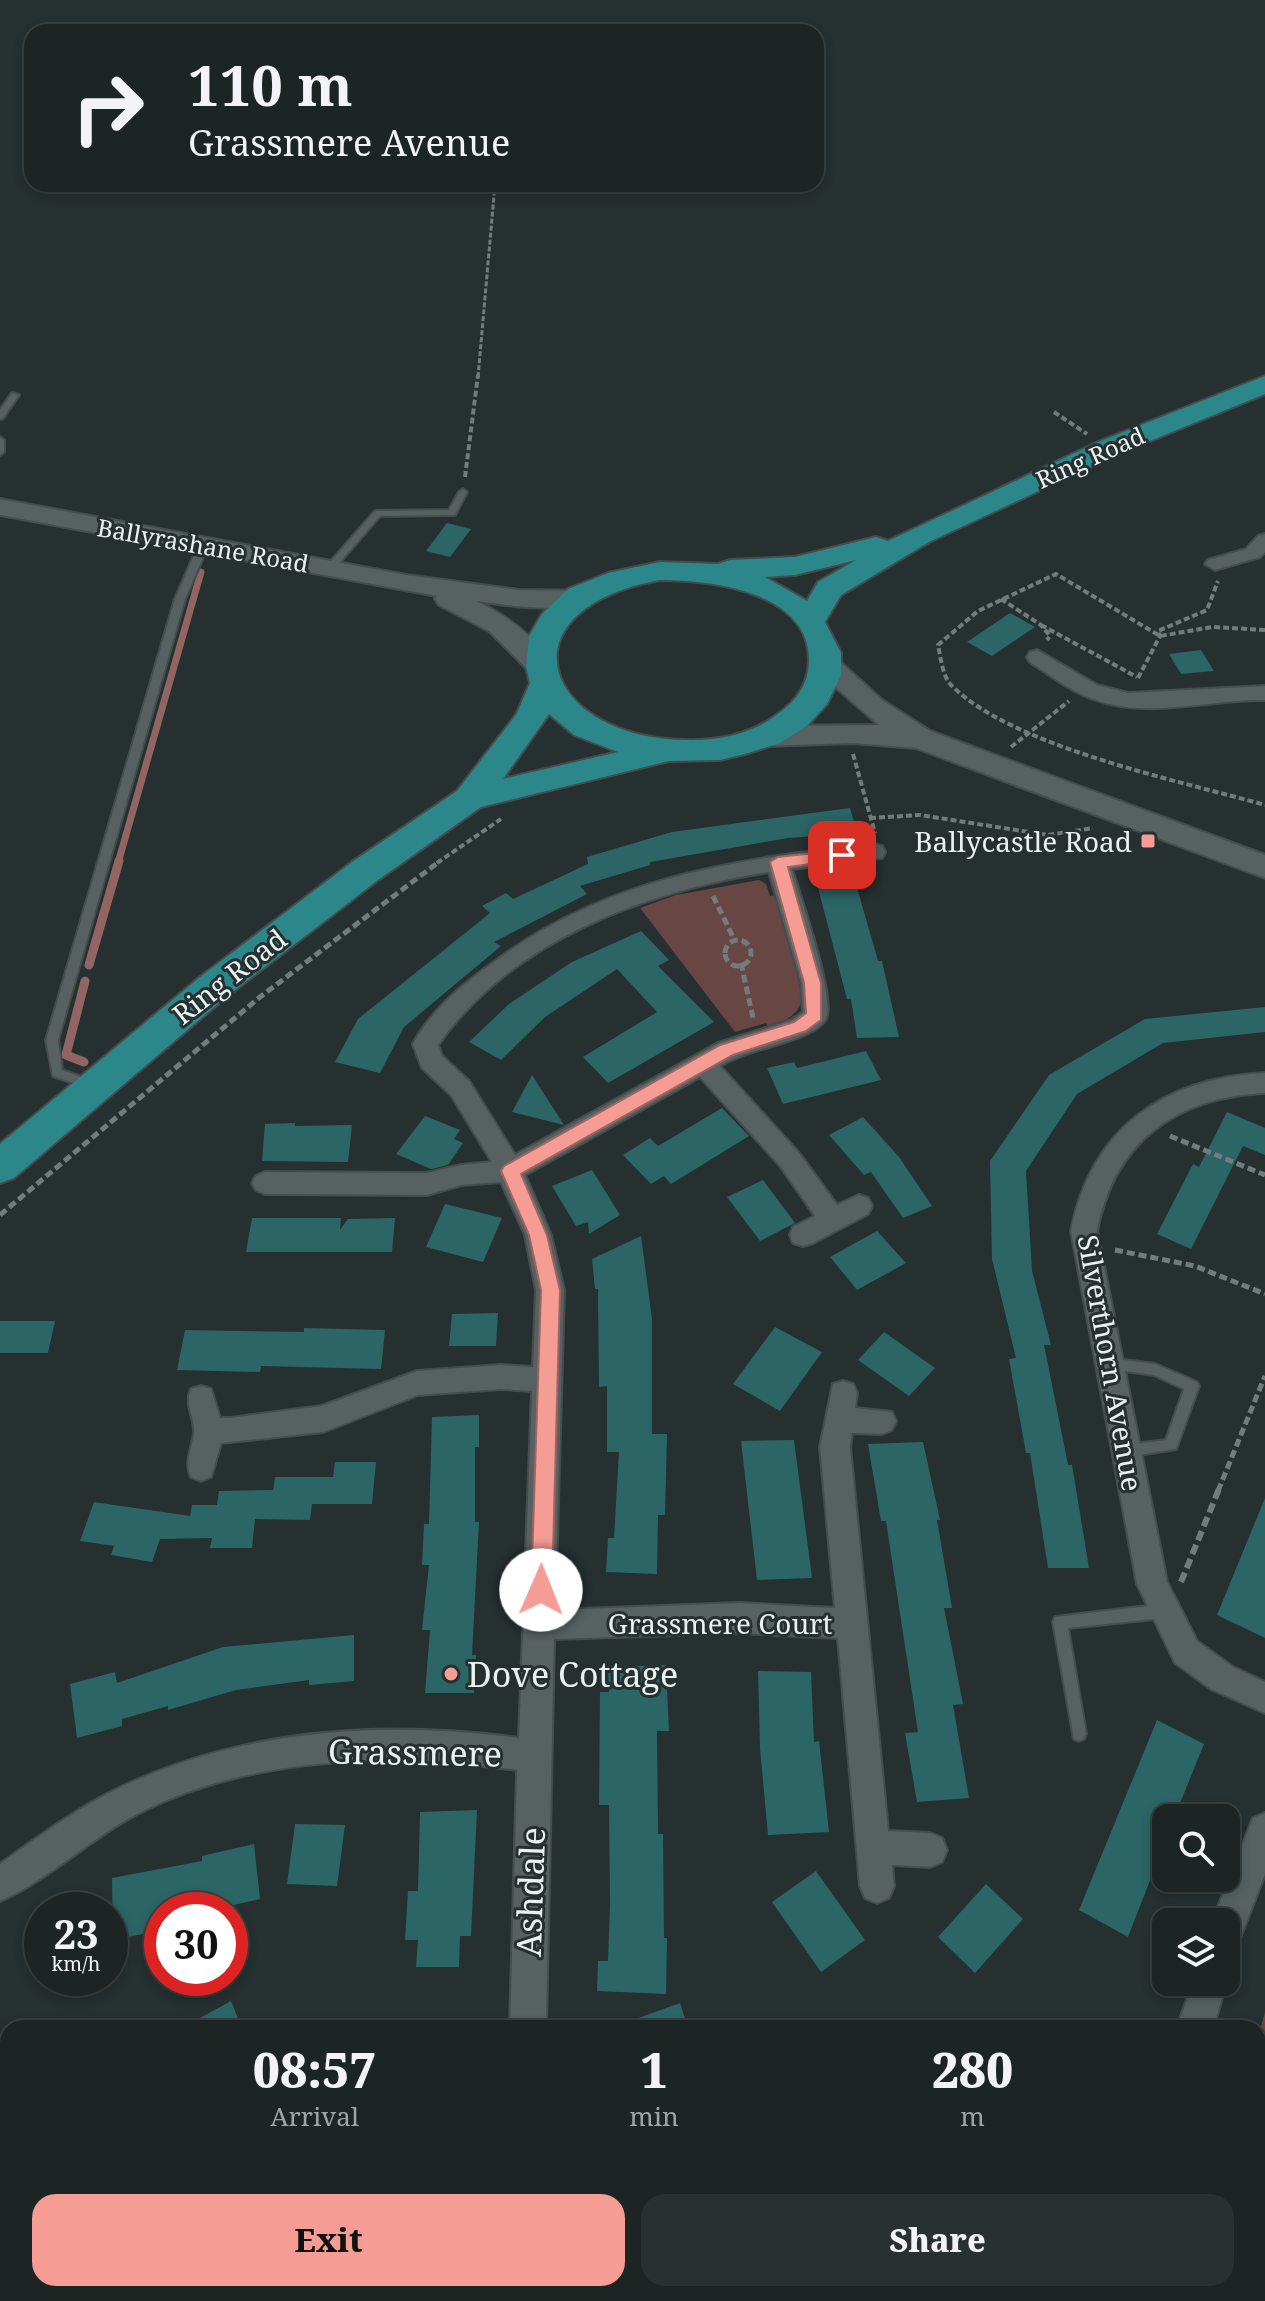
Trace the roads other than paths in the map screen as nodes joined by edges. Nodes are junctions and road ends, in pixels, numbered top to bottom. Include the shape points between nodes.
1 (1265, 384) edge
2 (15, 395) dead end
3 (0, 416) edge
4 (0, 440) edge
5 (0, 452) edge
6 (463, 492) road end
7 (0, 507) edge
8 (918, 536) junction
9 (1265, 540) edge
10 (203, 546) junction
11 (1215, 564) road end
12 (330, 568) junction
13 (701, 571) junction
14 (406, 583) junction
15 (578, 597) junction
16 (811, 620) junction
17 (1037, 657) road end
18 (828, 666) junction
19 (541, 675) junction
20 (1265, 693) edge
21 (766, 736) junction
22 (919, 738) junction
23 (688, 752) junction
24 (469, 799) junction
25 (874, 852) road end
26 (778, 862) junction
27 (1264, 863) edge
28 (703, 1064) junction
29 (1265, 1083) edge
30 (94, 1086) junction
31 (0, 1167) edge
32 (510, 1171) junction
33 (265, 1183) dead end
34 (859, 1206) dead end
35 (833, 1220) junction
36 (803, 1235) dead end
37 (1109, 1364) junction
38 (546, 1380) junction
39 (201, 1398) dead end
40 (882, 1421) dead end
41 (209, 1430) junction
42 (1126, 1451) junction
43 (201, 1468) dead end
44 (1164, 1611) junction
45 (852, 1624) junction
46 (540, 1625) junction
47 (1265, 1698) edge
48 (1079, 1734) dead end
49 (535, 1756) junction
50 (1265, 1830) edge
51 (873, 1847) junction
52 (930, 1850) dead end
53 (0, 1884) edge
54 (877, 1886) dead end
55 (1235, 1908) edge
56 (1205, 1996) edge
57 (528, 2020) edge
58 (1198, 2020) edge

1 - 8 main road, Ring Road via 1108,448
2 - 3 lane
4 - 5 lane
6 - 12 lane via 452,513 378,513
7 - 10 main road, Ballyrashane Road
8 - 13 main road, Ring Road via 795,566
8 - 16 main road, Ring Road via 829,589
9 - 11 street via 1253,553
10 - 12 main road, Ballyrashane Road
10 - 30 lane via 180,599 52,1040 57,1073
12 - 14 main road, Ballyrashane Road
13 - 15 main road via 617,579
13 - 16 main road via 748,580 787,599
14 - 15 main road, Ballyrashane Road via 519,598
14 - 19 main road, Ballyrashane Road via 502,624 526,646
15 - 19 main road via 550,623 541,641
16 - 18 main road via 823,639
17 - 20 street via 1108,697 1173,700
18 - 21 main road via 816,698 791,723
18 - 22 main road via 872,707
19 - 23 main road via 567,714 590,729 633,746
19 - 24 main road, Ring Road via 531,718
21 - 22 main road via 852,733
21 - 23 main road via 729,748
22 - 27 main road
23 - 24 main road, Ring Road via 614,763
24 - 30 main road, Ring Road via 289,929
25 - 26 street, Grassmere
26 - 28 street via 813,983 815,1016 800,1027
26 - 32 street, Grassmere via 642,890 594,909 540,940 453,1011 425,1044 431,1061 460,1088
28 - 32 street
28 - 35 street via 790,1160
29 - 37 street, Silverthorn Avenue via 1210,1091 1168,1108 1129,1134 1104,1163 1086,1205 1086,1244
30 - 31 main road, Ring Road
32 - 33 street via 427,1184
32 - 38 street, Grassmere via 538,1235 550,1290
34 - 35 street
35 - 36 street
37 - 42 street, Silverthorn Avenue
37 - 42 lane via 1155,1370 1192,1386 1171,1445
38 - 41 street via 501,1377 417,1383 323,1419
38 - 46 street, Grassmere
39 - 41 street
40 - 45 street, Grassmere Court via 841,1407 835,1447
41 - 43 street
42 - 44 street, Silverthorn Avenue via 1152,1584
44 - 47 street, Silverthorn Avenue via 1186,1652 1222,1678
44 - 48 lane via 1060,1622
45 - 46 street, Grassmere Court via 740,1618
45 - 51 street, Grassmere Court
46 - 49 street, Grassmere
49 - 53 street, Grassmere via 488,1748 327,1749 219,1767 130,1800
49 - 57 street, Ashdale
50 - 55 street
51 - 52 street
51 - 54 street, Grassmere Court
56 - 58 street

